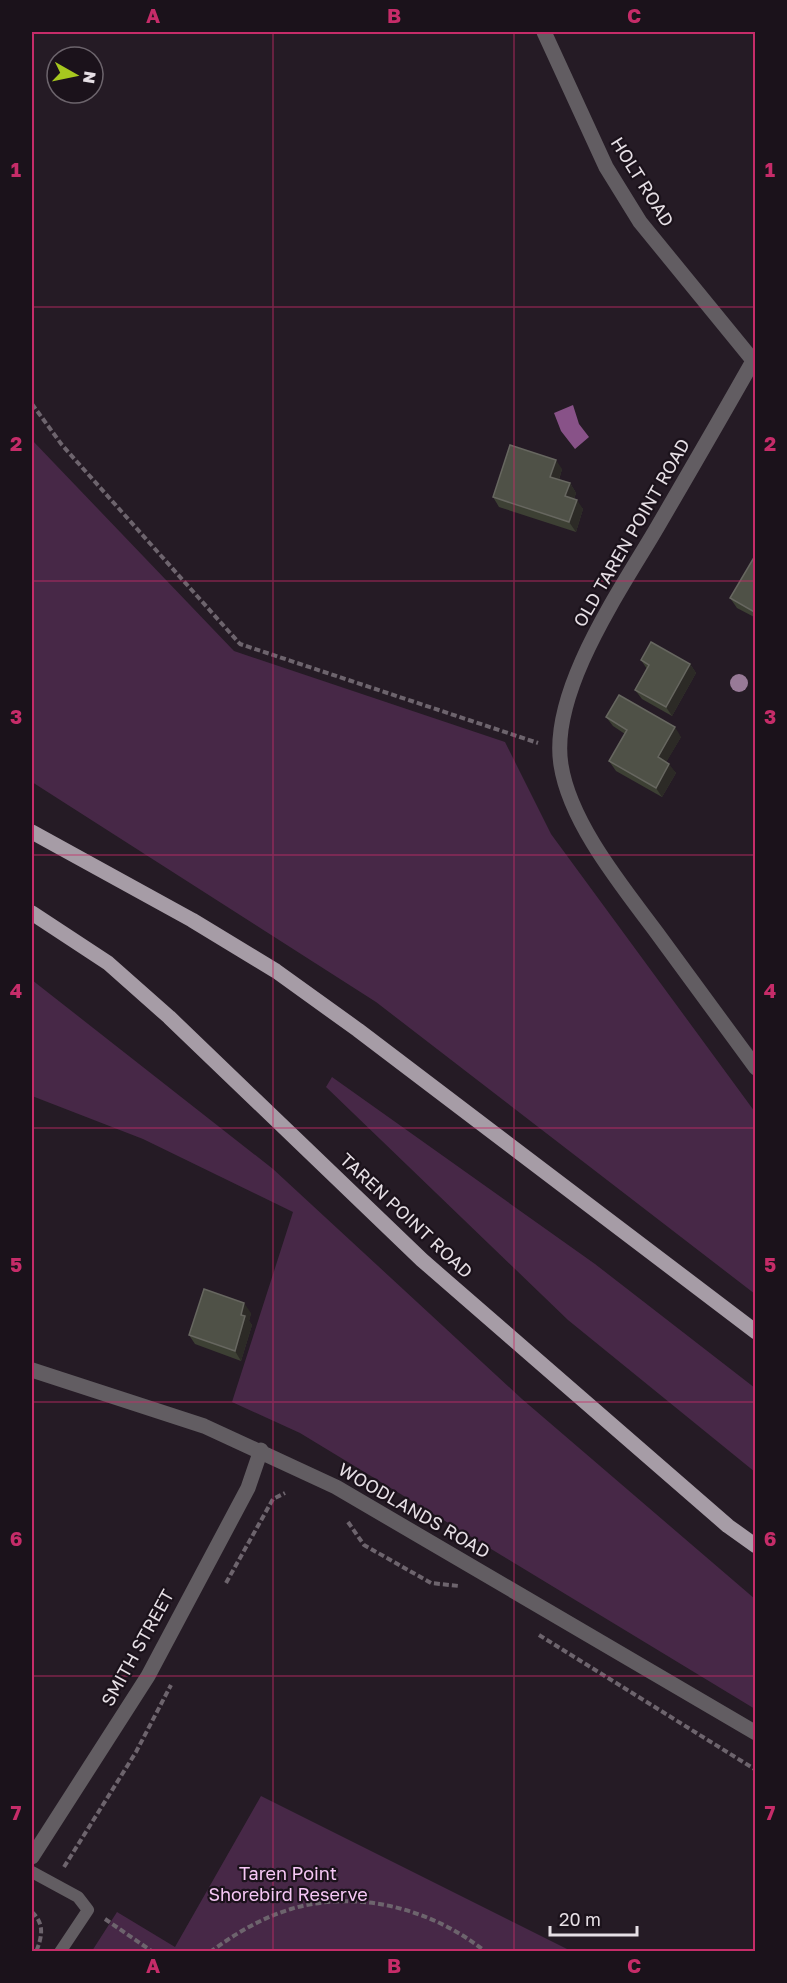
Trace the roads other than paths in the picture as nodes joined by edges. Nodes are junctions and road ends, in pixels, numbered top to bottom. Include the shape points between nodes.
1 (544, 32) edge
2 (754, 363) edge
3 (32, 832) edge
4 (32, 913) edge
5 (756, 1068) edge
6 (756, 1332) edge
7 (32, 1370) edge
8 (261, 1450) junction
9 (756, 1546) edge
10 (756, 1733) edge
11 (32, 1857) edge
12 (32, 1872) edge
13 (60, 1952) edge

1 - 2 street, HOLT ROAD via 606,167 640,222
2 - 5 street, OLD TAREN POINT ROAD via 609,606 565,708 560,752 561,767 575,805 605,863
3 - 6 main road via 276,971
4 - 9 main road, TAREN POINT ROAD via 108,963 422,1260 728,1526
7 - 8 street, WOODLANDS ROAD via 204,1426
8 - 10 street, WOODLANDS ROAD via 336,1487
8 - 11 street, SMITH STREET via 248,1488 148,1676
12 - 13 lane via 78,1897 88,1910

